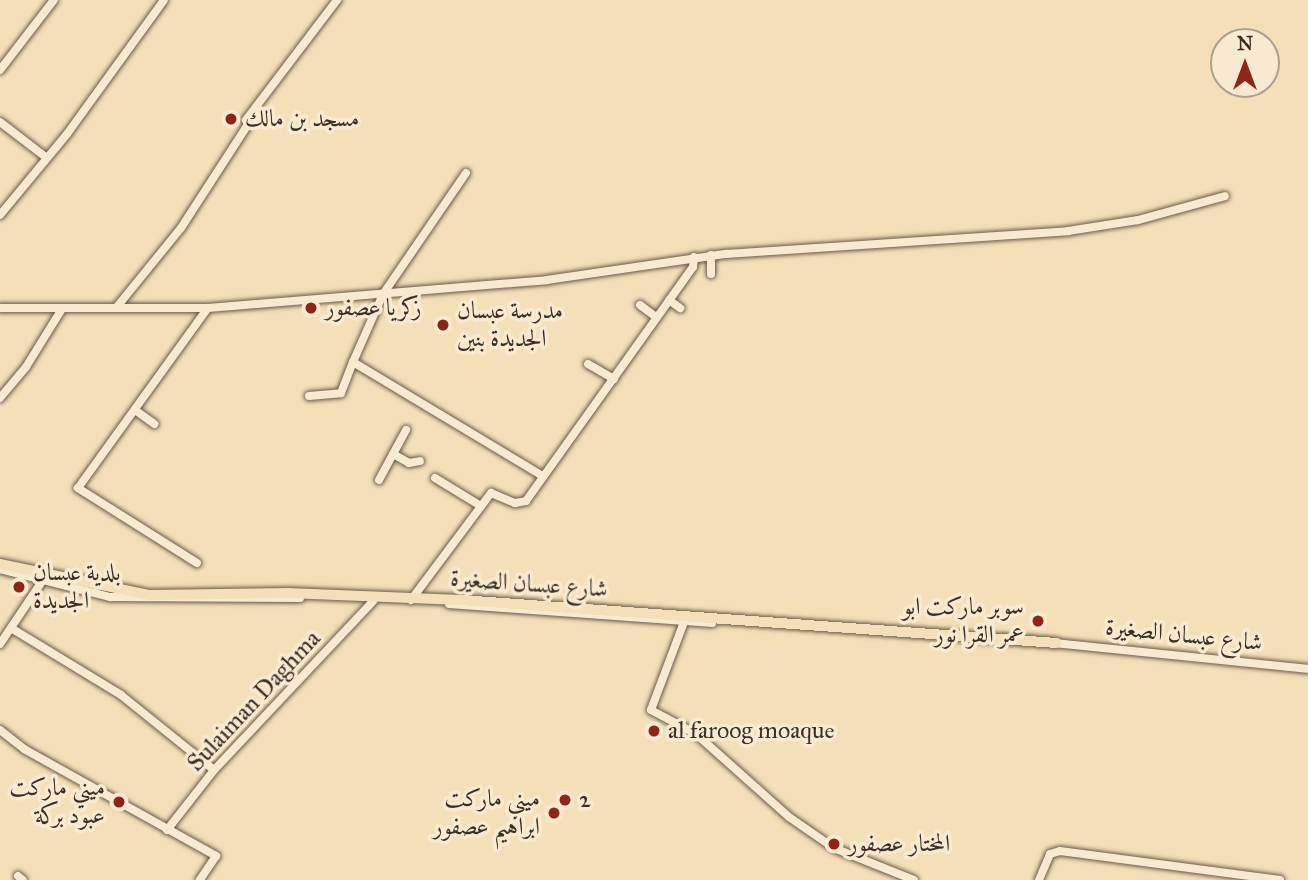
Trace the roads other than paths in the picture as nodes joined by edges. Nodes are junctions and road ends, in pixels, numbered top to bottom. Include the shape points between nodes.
1 (54, 0) edge
2 (164, 0) edge
3 (337, 0) edge
4 (0, 71) edge
5 (0, 122) edge
6 (47, 158) junction
7 (466, 173) dead end
8 (1225, 196) dead end
9 (0, 215) edge
10 (712, 255) junction
11 (694, 257) junction
12 (711, 274) dead end
13 (383, 294) junction
14 (669, 300) junction
15 (640, 305) dead end
16 (0, 308) edge
17 (116, 308) junction
18 (208, 308) junction
19 (680, 308) dead end
20 (62, 309) junction
21 (657, 318) junction
22 (353, 362) junction
23 (588, 364) dead end
24 (614, 379) junction
25 (309, 396) dead end
26 (0, 398) edge
27 (135, 410) junction
28 (154, 424) dead end
29 (406, 430) dead end
30 (393, 454) junction
31 (420, 461) dead end
32 (542, 476) junction
33 (435, 478) dead end
34 (379, 480) dead end
35 (481, 506) junction
36 (197, 563) dead end
37 (0, 567) edge
38 (43, 580) junction
39 (411, 600) junction
40 (373, 601) junction
41 (684, 622) junction
42 (11, 628) junction
43 (1056, 643) junction
44 (0, 644) edge
45 (1308, 668) edge
46 (0, 730) edge
47 (214, 770) junction
48 (167, 830) junction
49 (200, 880) edge
50 (914, 880) edge
51 (1039, 880) edge
52 (1280, 880) edge

1 - 4 street
2 - 6 street
3 - 17 street via 246,120 249,123 181,228
5 - 6 street
6 - 9 street
7 - 13 street
8 - 10 street via 1138,220 1068,231
10 - 11 street
10 - 12 street
11 - 13 street via 547,280
11 - 14 street via 693,267
13 - 18 street
13 - 22 street
14 - 19 street
14 - 21 street
15 - 21 street
16 - 20 street
17 - 18 street
17 - 20 street
18 - 27 street
20 - 26 street via 26,368
21 - 24 street
22 - 25 street via 341,393
22 - 32 street
23 - 24 street
24 - 32 street
27 - 28 street
27 - 36 street via 78,488
29 - 30 street
30 - 31 street via 409,463
30 - 34 street
32 - 35 street via 524,503 495,492
33 - 35 street
35 - 39 street
37 - 38 street, شارع عبسان الصغيرة
37 - 39 main road, شارع عبسان الصغيرة via 150,595
38 - 40 street, شارع عبسان الصغيرة via 110,597
38 - 42 street
39 - 40 street, شارع عبسان الصغيرة
39 - 41 street, شارع عبسان الصغيرة
39 - 43 main road, شارع عبسان الصغيرة
40 - 47 street, Sulaiman Daghma
41 - 43 street, شارع عبسان الصغيرة
41 - 50 street via 651,710 696,734 789,817 834,848
42 - 44 street
42 - 47 street via 121,695
43 - 45 street, شارع عبسان الصغيرة
46 - 48 street via 24,749
47 - 48 street, Sulaiman Daghma
48 - 49 street via 216,856
51 - 52 street via 1050,855 1060,851

